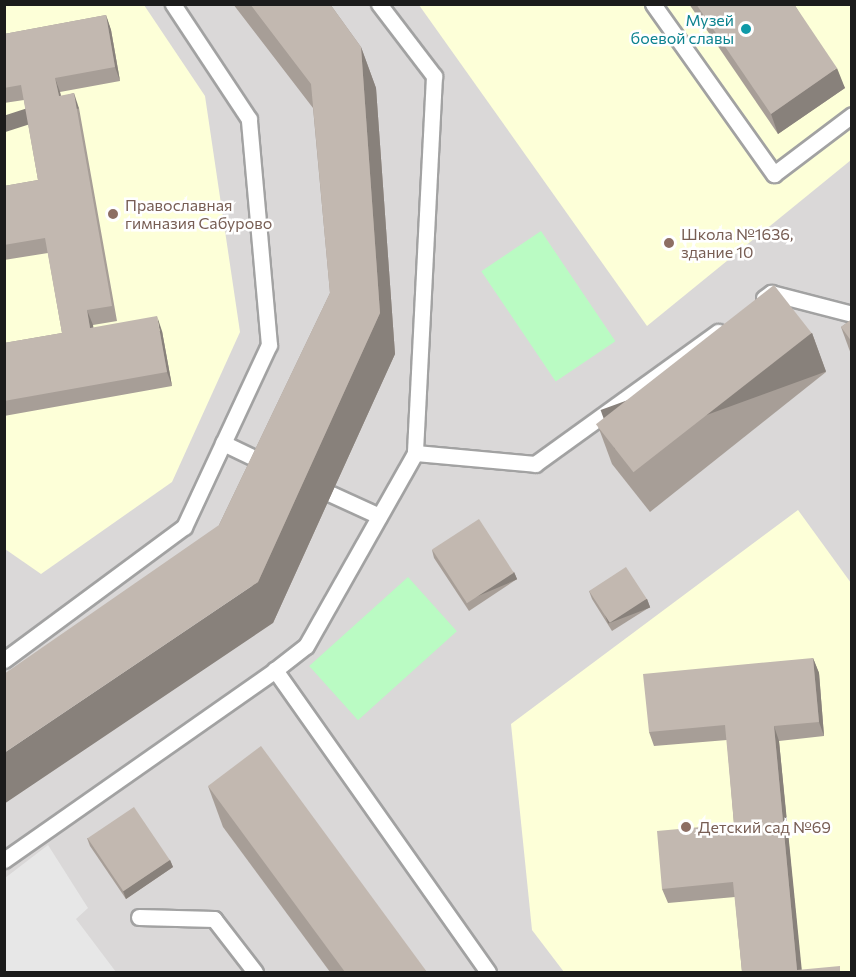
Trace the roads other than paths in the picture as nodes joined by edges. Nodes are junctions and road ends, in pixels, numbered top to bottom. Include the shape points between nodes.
1 (173, 4) edge
2 (379, 4) edge
3 (654, 4) edge
4 (852, 115) edge
5 (752, 306) edge
6 (852, 314) edge
7 (733, 320) edge
8 (223, 443) junction
9 (415, 453) junction
10 (280, 470) edge
11 (331, 494) dead end
12 (379, 516) junction
13 (4, 660) edge
14 (275, 670) junction
15 (4, 860) edge
16 (139, 917) dead end
17 (255, 972) edge
18 (488, 972) edge

1 - 8 lane via 249,119 269,345
2 - 9 lane via 434,76
3 - 4 lane via 774,174
5 - 6 lane via 771,293
7 - 9 lane via 535,464
8 - 10 lane
8 - 13 lane via 184,527
9 - 12 lane
11 - 12 lane
12 - 14 lane via 306,646
14 - 15 lane
14 - 18 lane
16 - 17 lane via 214,920

